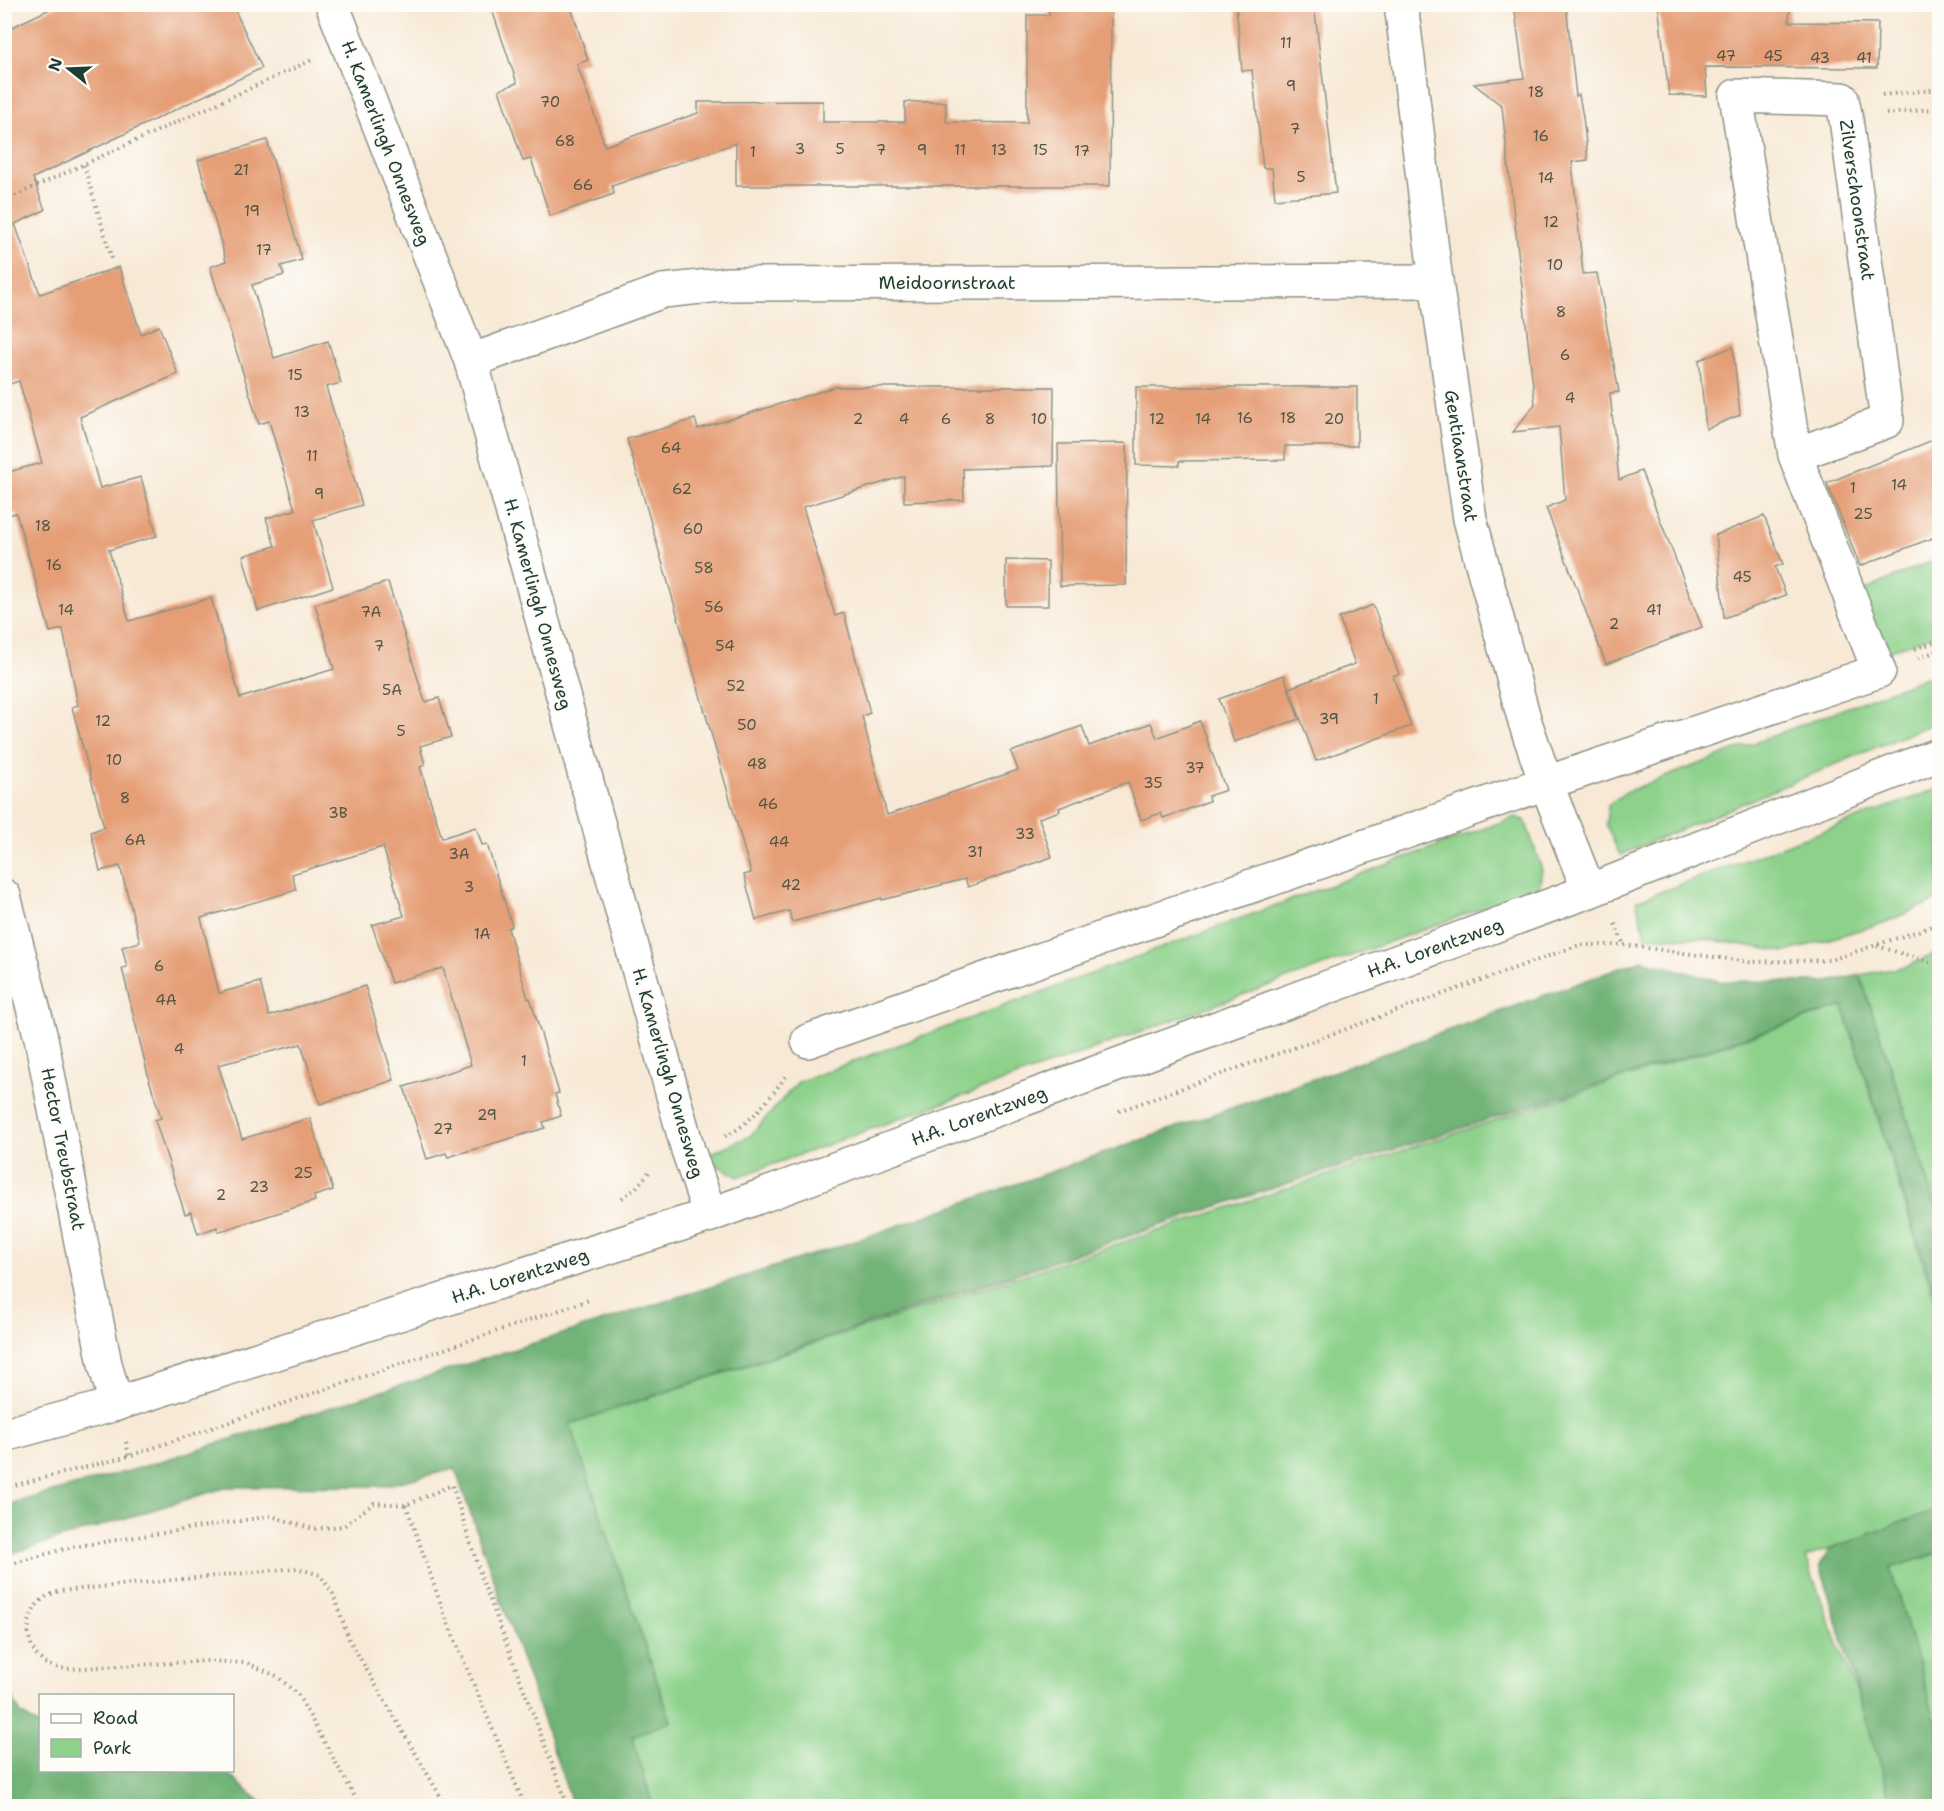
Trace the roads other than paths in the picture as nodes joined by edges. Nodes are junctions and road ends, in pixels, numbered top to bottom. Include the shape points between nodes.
1 (332, 4) edge
2 (1401, 4) edge
3 (1436, 281) junction
4 (471, 361) junction
5 (1796, 455) junction
6 (1940, 754) edge
7 (1546, 783) junction
8 (1589, 891) junction
9 (4, 896) edge
10 (808, 1041) road end
11 (710, 1215) junction
12 (116, 1404) junction
13 (4, 1435) edge

1 - 4 street, H. Kamerlingh Onnesweg
2 - 3 street, Gentiaanstraat
3 - 4 street, Meidoornstraat via 729,284 663,291
3 - 7 street, Gentiaanstraat via 1470,519 1524,722
4 - 11 street, H. Kamerlingh Onnesweg via 688,1150
5 - 5 street, Zilverschoonstraat via 1887,422 1844,109 1736,96
5 - 7 street, Zilverschoonstraat via 1879,671
6 - 8 street, H.A. Lorentzweg
7 - 8 street, Gentiaanstraat
7 - 10 street
8 - 11 street, H.A. Lorentzweg
9 - 12 street, Hector Treubstraat via 41,1038
11 - 12 street, H.A. Lorentzweg
12 - 13 street, H.A. Lorentzweg

